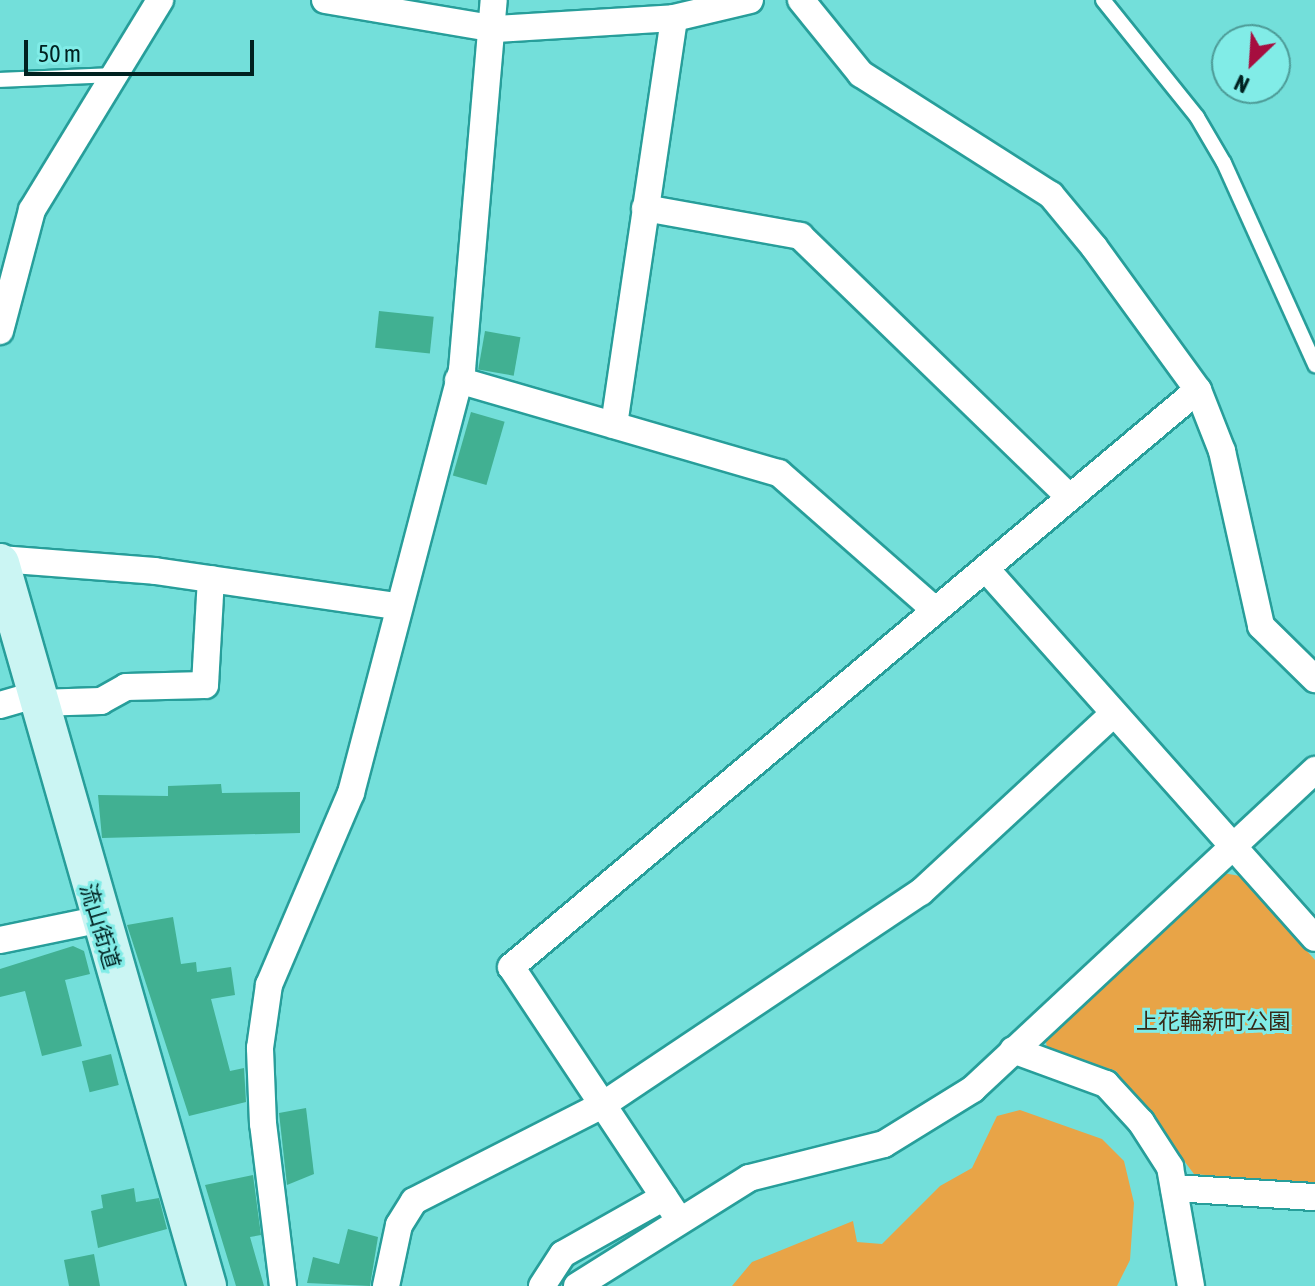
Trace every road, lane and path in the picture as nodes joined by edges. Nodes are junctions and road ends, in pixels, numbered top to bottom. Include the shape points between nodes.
1 (160, 0) edge
2 (325, 0) edge
3 (494, 0) edge
4 (750, 0) edge
5 (801, 0) edge
6 (1103, 0) edge
7 (674, 18) junction
8 (496, 29) junction
9 (113, 75) junction
10 (0, 80) edge
11 (645, 208) junction
12 (0, 331) edge
13 (1315, 365) edge
14 (458, 380) junction
15 (1198, 390) junction
16 (614, 425) junction
17 (1069, 497) junction
18 (0, 561) edge
19 (986, 569) junction
20 (211, 579) junction
21 (396, 606) junction
22 (934, 609) junction
23 (1315, 679) edge
24 (24, 701) edge
25 (1113, 714) junction
26 (1315, 770) edge
27 (1232, 846) junction
28 (97, 920) junction
29 (1315, 938) edge
30 (0, 940) edge
31 (1013, 1050) junction
32 (604, 1104) junction
33 (1174, 1188) junction
34 (1315, 1197) edge
35 (671, 1208) junction
36 (207, 1286) edge
37 (283, 1286) edge
38 (386, 1286) edge
39 (542, 1286) edge
40 (577, 1286) edge
41 (1191, 1286) edge

1 - 9 street
2 - 8 street
3 - 8 street
4 - 7 street
5 - 15 street via 861,74 1051,195
6 - 13 lane via 1197,117 1224,163
7 - 8 street
7 - 11 street
8 - 14 street via 469,259 472,307
9 - 10 lane
9 - 12 street via 32,210
11 - 16 street
11 - 17 street via 800,236
14 - 16 street
14 - 21 street
15 - 17 street
15 - 23 street via 1222,451 1261,626
16 - 22 street via 779,473
17 - 19 street
18 - 20 street
18 - 24 street, 流山街道
19 - 22 street
19 - 25 street
20 - 21 street
20 - 24 street via 205,685 126,687 101,701
21 - 37 street via 351,793 269,985 260,1048 263,1124
22 - 32 street via 511,967
24 - 28 street, 流山街道
25 - 27 street
25 - 32 street via 921,892
26 - 27 street
27 - 29 street
27 - 31 street
28 - 30 street
28 - 36 street, 流山街道
31 - 33 street via 1106,1084 1141,1122 1170,1167
31 - 35 street via 973,1089 884,1144 749,1178
32 - 35 street
32 - 38 street via 414,1201 399,1225
33 - 34 street
33 - 41 street
35 - 39 street via 563,1254
35 - 40 street

